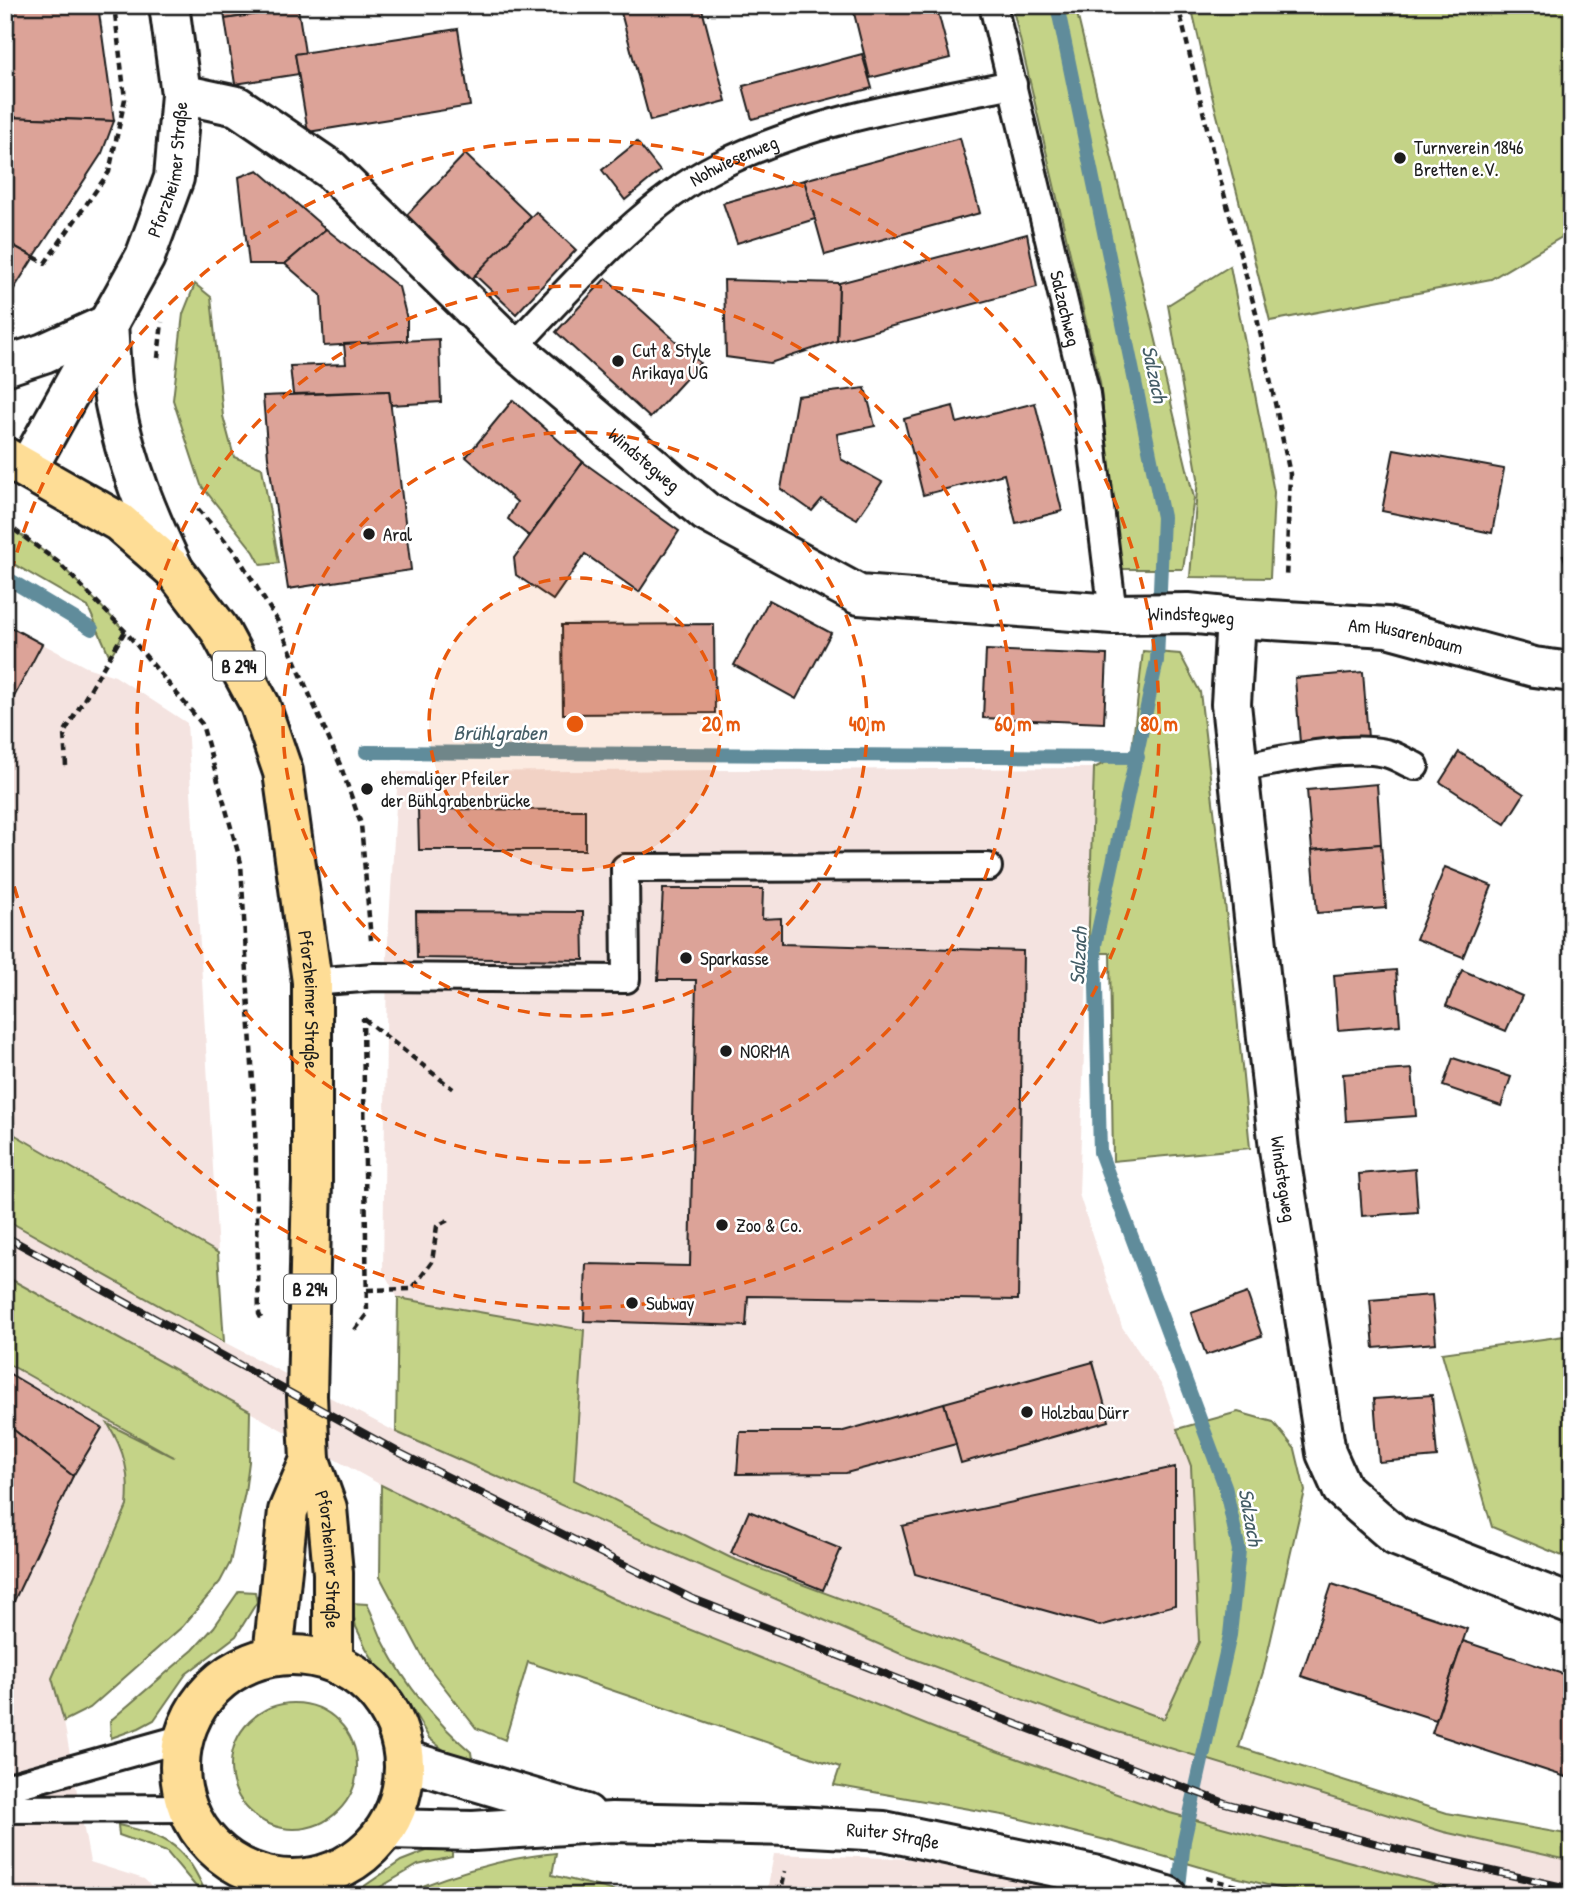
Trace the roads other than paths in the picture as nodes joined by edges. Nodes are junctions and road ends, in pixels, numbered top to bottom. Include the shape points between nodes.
1 (169, 5) edge
2 (993, 5) edge
3 (1013, 84) junction
4 (181, 94) junction
5 (108, 324) junction
6 (513, 348) junction
7 (5, 366) edge
8 (16, 463) edge
9 (174, 570) junction
10 (1120, 614) junction
11 (1236, 618) junction
12 (1572, 672) edge
13 (1415, 766) dead end
14 (1238, 768) junction
15 (988, 867) dead end
16 (312, 982) junction
17 (310, 1460) junction
18 (1572, 1605) edge
19 (272, 1656) junction
20 (333, 1662) junction
21 (184, 1738) junction
22 (405, 1760) junction
23 (5, 1788) edge
24 (187, 1808) junction
25 (5, 1810) edge
26 (612, 1822) junction
27 (388, 1829) junction
28 (232, 1879) edge
29 (311, 1887) edge
30 (1167, 1896) edge

1 - 4 street, Pforzheimer Straße
2 - 3 lane, Salzachweg
3 - 6 lane, Nohwiesenweg via 789,136 716,167 670,197 608,249
3 - 10 lane, Salzachweg via 1086,394
4 - 5 street, Pforzheimer Straße via 174,178 145,257
4 - 6 street, Windstegweg via 237,106 331,170
5 - 7 street
5 - 8 street, Pforzheimer Straße
5 - 9 street, Pforzheimer Straße via 114,402 123,438 144,506
6 - 10 street, Windstegweg via 706,512 859,595
8 - 9 main road, Pforzheimer Straße / B 294 via 119,522
9 - 16 main road, Pforzheimer Straße / B 294 via 224,639 260,705 283,772
10 - 11 street, Windstegweg
11 - 12 street, Am Husarenbaum via 1387,627 1534,667
11 - 14 street, Windstegweg via 1231,704
13 - 14 lane via 1386,753 1354,751
14 - 18 street, Windstegweg via 1279,1149 1326,1453 1342,1489 1396,1536
15 - 16 lane via 625,868 626,979 374,977
16 - 17 main road, Pforzheimer Straße / B 294
17 - 19 main road, Pforzheimer Straße / B 294 via 288,1511
17 - 20 main road, Pforzheimer Straße / B 294 via 327,1508
19 - 20 main road via 314,1656
19 - 21 main road via 243,1666 216,1684 196,1708
20 - 22 main road via 362,1678 384,1700 399,1729
21 - 23 lane
21 - 24 main road via 180,1761
22 - 26 street, Ruiter Straße
22 - 27 main road via 402,1796
24 - 25 lane
24 - 28 main road
26 - 27 street, Ruiter Straße via 473,1831
26 - 30 street, Ruiter Straße via 884,1831 1099,1876
27 - 29 main road via 356,1861
28 - 29 main road via 271,1878

